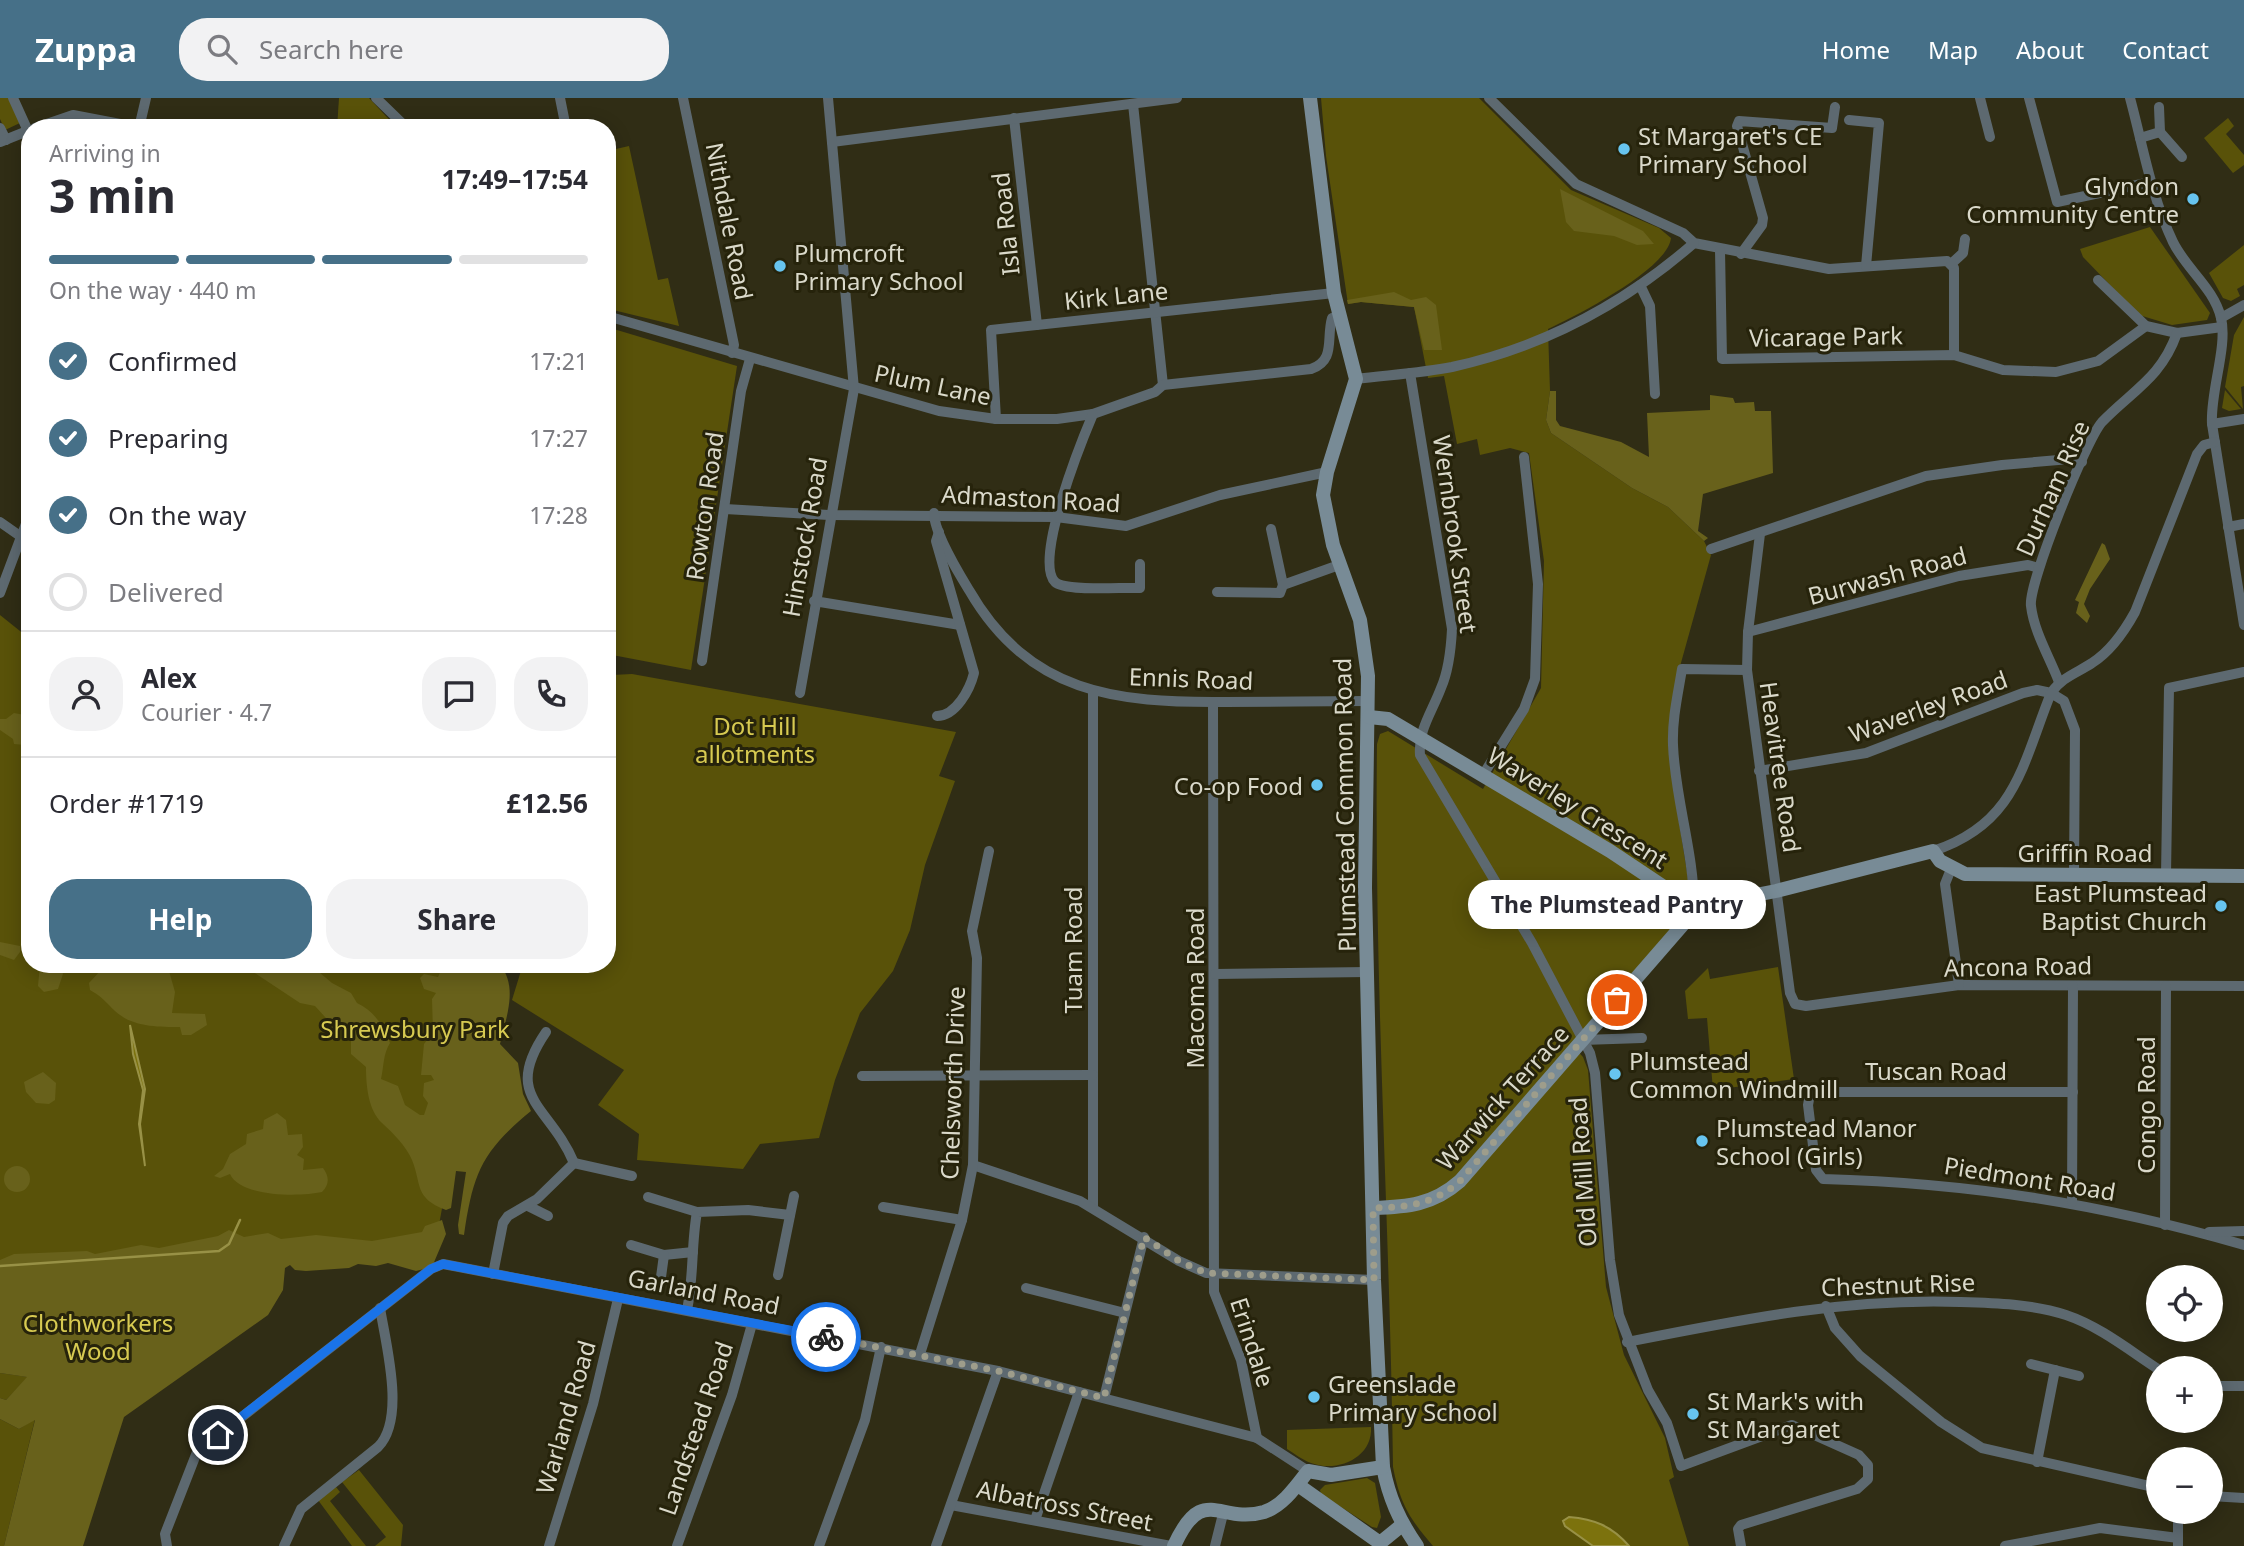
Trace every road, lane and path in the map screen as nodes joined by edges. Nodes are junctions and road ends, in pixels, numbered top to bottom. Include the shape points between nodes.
1 (13, 98) edge
2 (146, 98) edge
3 (376, 98) edge
4 (560, 98) edge
5 (684, 98) edge
6 (828, 98) edge
7 (1177, 98) edge
8 (1310, 98) edge
9 (1489, 98) edge
10 (1980, 98) edge
11 (2029, 98) edge
12 (2130, 98) edge
13 (1133, 104) junction
14 (1835, 107) dead end
15 (2159, 107) dead end
16 (1014, 118) junction
17 (25, 119) edge
18 (62, 119) edge
19 (94, 119) edge
20 (142, 119) edge
21 (398, 119) edge
22 (564, 119) edge
23 (1849, 120) dead end
24 (0, 128) edge
25 (2160, 132) junction
26 (21, 134) edge
27 (1990, 137) dead end
28 (2140, 138) junction
29 (3, 141) edge
30 (832, 142) junction
31 (2182, 157) dead end
32 (2151, 181) junction
33 (1965, 239) dead end
34 (1693, 243) junction
35 (1720, 250) junction
36 (1741, 254) junction
37 (1951, 264) junction
38 (1866, 266) junction
39 (2098, 280) dead end
40 (1640, 285) junction
41 (1334, 293) junction
42 (2244, 305) edge
43 (1155, 313) junction
44 (1339, 315) junction
45 (616, 319) edge
46 (2222, 323) junction
47 (1037, 325) junction
48 (2146, 326) junction
49 (2177, 333) junction
50 (732, 353) junction
51 (1954, 355) junction
52 (750, 359) junction
53 (1410, 373) junction
54 (1356, 379) junction
55 (1163, 385) junction
56 (854, 388) junction
57 (1655, 394) dead end
58 (1093, 414) junction
59 (996, 419) junction
60 (2244, 419) edge
61 (2212, 424) junction
62 (2215, 442) junction
63 (1524, 457) dead end
64 (2082, 462) junction
65 (1327, 472) junction
66 (725, 509) junction
67 (934, 513) junction
68 (829, 515) junction
69 (1056, 517) junction
70 (0, 522) edge
71 (2244, 524) edge
72 (2228, 527) junction
73 (1271, 529) dead end
74 (939, 532) junction
75 (1760, 534) junction
76 (21, 538) edge
77 (21, 549) edge
78 (1711, 549) dead end
79 (1140, 564) dead end
80 (1339, 565) junction
81 (2039, 568) junction
82 (1283, 585) junction
83 (1217, 592) dead end
84 (0, 593) edge
85 (814, 601) junction
86 (960, 625) junction
87 (2244, 625) edge
88 (1748, 632) junction
89 (702, 661) dead end
90 (1747, 670) junction
91 (2244, 672) edge
92 (2059, 682) junction
93 (1093, 691) junction
94 (800, 692) dead end
95 (2051, 693) junction
96 (1369, 701) junction
97 (1213, 702) junction
98 (943, 715) dead end
99 (1369, 717) junction
100 (1419, 737) junction
101 (1759, 771) junction
102 (1483, 775) junction
103 (989, 851) dead end
104 (1933, 851) junction
105 (1951, 869) junction
106 (2074, 874) junction
107 (2166, 875) junction
108 (2244, 876) edge
109 (1776, 891) junction
110 (1694, 907) junction
111 (1368, 972) junction
112 (1215, 974) junction
113 (1959, 985) junction
114 (2073, 986) junction
115 (2166, 986) junction
116 (2244, 986) edge
117 (1795, 1004) joint
118 (546, 1032) dead end
119 (1642, 1038) dead end
120 (1583, 1040) junction
121 (1093, 1075) junction
122 (862, 1076) dead end
123 (977, 1076) junction
124 (2073, 1092) junction
125 (574, 1163) junction
126 (973, 1165) junction
127 (1816, 1170) joint
128 (632, 1176) dead end
129 (794, 1196) dead end
130 (648, 1197) dead end
131 (2072, 1202) junction
132 (527, 1206) junction
133 (883, 1207) dead end
134 (1093, 1208) junction
135 (1373, 1208) junction
136 (697, 1212) junction
137 (790, 1215) junction
138 (548, 1216) dead end
139 (962, 1220) junction
140 (2165, 1225) junction
141 (2244, 1231) edge
142 (2198, 1232) junction
143 (1144, 1237) junction
144 (631, 1245) dead end
145 (2244, 1245) edge
146 (693, 1252) junction
147 (664, 1255) junction
148 (494, 1274) junction
149 (1215, 1274) junction
150 (778, 1275) dead end
151 (661, 1277) dead end
152 (1374, 1280) junction
153 (1026, 1288) dead end
154 (618, 1298) junction
155 (1826, 1306) junction
156 (380, 1308) junction
157 (687, 1310) junction
158 (1125, 1312) junction
159 (752, 1324) junction
160 (1627, 1342) junction
161 (881, 1347) junction
162 (920, 1354) junction
163 (2146, 1361) edge
164 (2031, 1364) dead end
165 (2056, 1370) junction
166 (998, 1371) junction
167 (2079, 1376) dead end
168 (2244, 1385) edge
169 (2223, 1386) edge
170 (1079, 1392) junction
171 (1104, 1398) junction
172 (1257, 1438) junction
173 (2037, 1461) junction
174 (1383, 1467) junction
175 (1308, 1471) junction
176 (1297, 1485) junction
177 (2146, 1485) edge
178 (2223, 1497) edge
179 (2244, 1498) edge
180 (951, 1505) junction
181 (1224, 1510) junction
182 (1035, 1520) junction
183 (2178, 1524) edge
184 (1402, 1525) junction
185 (2178, 1542) edge
186 (1378, 1544) edge
187 (167, 1546) edge
188 (284, 1546) edge
189 (549, 1546) edge
190 (677, 1546) edge
191 (819, 1546) edge
192 (936, 1546) edge
193 (1173, 1546) edge
194 (1214, 1546) edge
195 (1417, 1546) edge
196 (1741, 1546) edge
197 (2005, 1546) edge

1 - 17 street
2 - 20 street
3 - 21 street
4 - 22 street
5 - 50 street, Nithdale Road
6 - 30 street, Hinstock Road
7 - 13 street
8 - 41 street
9 - 34 street via 1576,184 1683,233
10 - 27 street
11 - 32 street via 2057,202
12 - 28 street
13 - 16 street
13 - 43 street
14 - 36 street via 1832,128 1739,121 1763,218
15 - 25 street
16 - 30 street
16 - 47 street, Isla Road
18 - 19 street via 73,115
23 - 38 street via 1879,124
24 - 29 street
25 - 28 street
25 - 31 street
26 - 29 street
28 - 32 street
30 - 56 street, Hinstock Road
32 - 46 street via 2175,246 2213,297
33 - 37 street via 1963,253
34 - 35 street
34 - 40 street
35 - 36 street
35 - 51 street, Vicarage Park via 1722,359
36 - 38 street via 1829,269
37 - 38 street
37 - 51 street
39 - 48 street
40 - 53 street via 1545,339 1461,365
40 - 57 street via 1650,306
41 - 43 street, Kirk Lane
41 - 44 street
42 - 46 street
43 - 47 street, Kirk Lane
43 - 55 street
44 - 54 street
44 - 55 street, Plum Lane via 1332,318 1329,352 1320,365
45 - 50 street, Plum Lane
46 - 49 street
46 - 61 street
47 - 59 street, Kirk Lane via 991,330
48 - 49 street
48 - 51 street via 2098,361 2077,369 2003,370
49 - 64 street, Durham Rise via 2161,366 2102,423
50 - 52 street, Plum Lane
52 - 56 street, Plum Lane
52 - 66 street, Rowton Road via 741,391
53 - 54 street
53 - 100 street, Wernbrook Street via 1452,629 1442,687
54 - 65 street, Plumstead Common Road
55 - 58 street, Plum Lane
56 - 59 street, Plum Lane via 939,411
56 - 68 street, Hinstock Road
58 - 59 street, Plum Lane
58 - 69 street
60 - 61 street
61 - 62 street
62 - 72 street
62 - 92 street via 2204,445 2197,454 2135,612 2121,636 2102,656
63 - 102 street via 1538,572 1535,679 1524,709
64 - 75 street via 1977,467 1926,476
64 - 81 street, Durham Rise
65 - 69 street, Admaston Road via 1220,495 1126,526
65 - 80 street, Plumstead Common Road via 1324,509
66 - 68 street, Admaston Road
66 - 89 street, Rowton Road
67 - 68 street, Admaston Road
67 - 69 street, Admaston Road
67 - 74 street, Ennis Road
68 - 85 street, Hinstock Road
69 - 79 street via 1049,565 1061,585 1140,588
70 - 76 street
71 - 72 street
72 - 87 street
73 - 82 street
74 - 86 street via 936,541
74 - 93 street, Ennis Road via 964,583 996,631 1041,668
75 - 78 street
75 - 88 street, Heavitree Road
77 - 84 street
80 - 82 street
80 - 96 street, Plumstead Common Road via 1363,634
81 - 88 street, Burwash Road via 2028,565 1959,576
81 - 92 street, Durham Rise via 2031,607
82 - 83 street via 1280,593
85 - 86 street
85 - 94 street, Hinstock Road
86 - 98 street via 974,673 971,683
88 - 90 street, Heavitree Road
90 - 101 street, Heavitree Road
90 - 110 street via 1682,669 1673,747
91 - 107 street via 2169,688
92 - 95 street
93 - 97 street, Ennis Road via 1150,702
93 - 121 street, Tuam Road
95 - 101 street, Waverley Road via 2023,693 1866,753
95 - 104 street via 2005,803 1970,836
95 - 106 street via 2064,701 2075,730
96 - 97 street, Ennis Road
96 - 99 street, Plumstead Common Road
97 - 112 street, Macoma Road
99 - 100 street, Waverley Crescent via 1388,719
99 - 111 street, Plumstead Common Road
100 - 102 street, Waverley Crescent
100 - 120 street, Old Mill Road via 1420,755 1532,943
101 - 109 street, Heavitree Road
102 - 110 street, Waverley Crescent
103 - 123 street, Chelsworth Drive via 972,931 977,958
104 - 105 street
104 - 109 street
105 - 106 street, Griffin Road via 1965,874
105 - 113 street via 1945,884
106 - 107 street, Griffin Road
107 - 108 street, Griffin Road
109 - 110 street
109 - 117 street, Heavitree Road
110 - 120 street, Warwick Terrace
111 - 112 street
111 - 135 street, Plumstead Common Road
112 - 149 street, Macoma Road
113 - 114 street, Ancona Road
113 - 117 street, Ancona Road
114 - 115 street, Ancona Road
114 - 124 street
115 - 116 street, Ancona Road
115 - 140 street, Congo Road
118 - 125 street via 533,1051 526,1082
119 - 120 street
120 - 135 street, Warwick Terrace via 1444,1195 1416,1205
120 - 160 street, Old Mill Road via 1595,1073 1610,1260
121 - 123 street
121 - 134 street, Tuam Road
122 - 123 street
123 - 126 street, Chelsworth Drive
124 - 127 street, Tuscan Road via 1810,1094
124 - 131 street
125 - 128 street
125 - 132 street
126 - 134 street, Erindale
126 - 139 street, Chelsworth Drive
127 - 131 street, Piedmont Road via 1823,1179 1947,1185
129 - 137 street
130 - 136 street
131 - 140 street, Piedmont Road
132 - 138 street
132 - 148 street via 503,1223
133 - 139 street
134 - 143 street, Erindale
135 - 152 street, Plumstead Common Road
136 - 137 street via 748,1210
136 - 146 street
137 - 150 street
139 - 162 street, Chelsworth Drive
140 - 142 street, Piedmont Road
141 - 142 street, Piedmont Road
142 - 145 street, Piedmont Road
143 - 149 street, Erindale via 1195,1270
143 - 158 street
144 - 147 street
146 - 147 street
146 - 157 street
147 - 151 street
148 - 154 street, Garland Road
148 - 156 street, Garland Road via 443,1264
149 - 152 street
149 - 172 street, Erindale via 1215,1299 1241,1360
152 - 174 street, Plumstead Common Road
153 - 158 street
154 - 157 street, Garland Road
154 - 189 street, Warland Road via 593,1404
155 - 160 street, Chestnut Rise
155 - 163 street, Chestnut Rise via 1947,1301 2050,1310 2084,1322
155 - 173 street via 1835,1328 1860,1356 1941,1422 1982,1448
156 - 187 street via 197,1452 165,1534
156 - 188 street via 393,1411 388,1435 301,1509
157 - 159 street, Garland Road
158 - 171 street
159 - 161 street, Garland Road
159 - 190 street, Landstead Road via 729,1405
160 - 196 street, Old Mill Road via 1667,1423 1681,1466 1791,1425 1865,1459 1870,1472 1864,1485 1741,1525
161 - 162 street, Garland Road
161 - 191 street via 865,1420
162 - 166 street, Garland Road
164 - 165 street
165 - 167 street
165 - 173 street
166 - 170 street, Garland Road
166 - 180 street
168 - 169 street
170 - 171 street, Garland Road
170 - 182 street
171 - 172 street, Garland Road
172 - 175 street, Garland Road
173 - 177 street
174 - 175 street, Garland Road via 1331,1475
174 - 184 street, Plumstead Common Road via 1388,1495
175 - 176 street
176 - 181 street via 1263,1512
176 - 186 street
178 - 179 street
180 - 182 street, Albatross Street
180 - 192 street
181 - 193 street via 1210,1509 1189,1517
181 - 194 street
182 - 193 street, Albatross Street
183 - 185 street
184 - 186 street
184 - 195 street, Plumstead Common Road
185 - 197 street via 2100,1528

